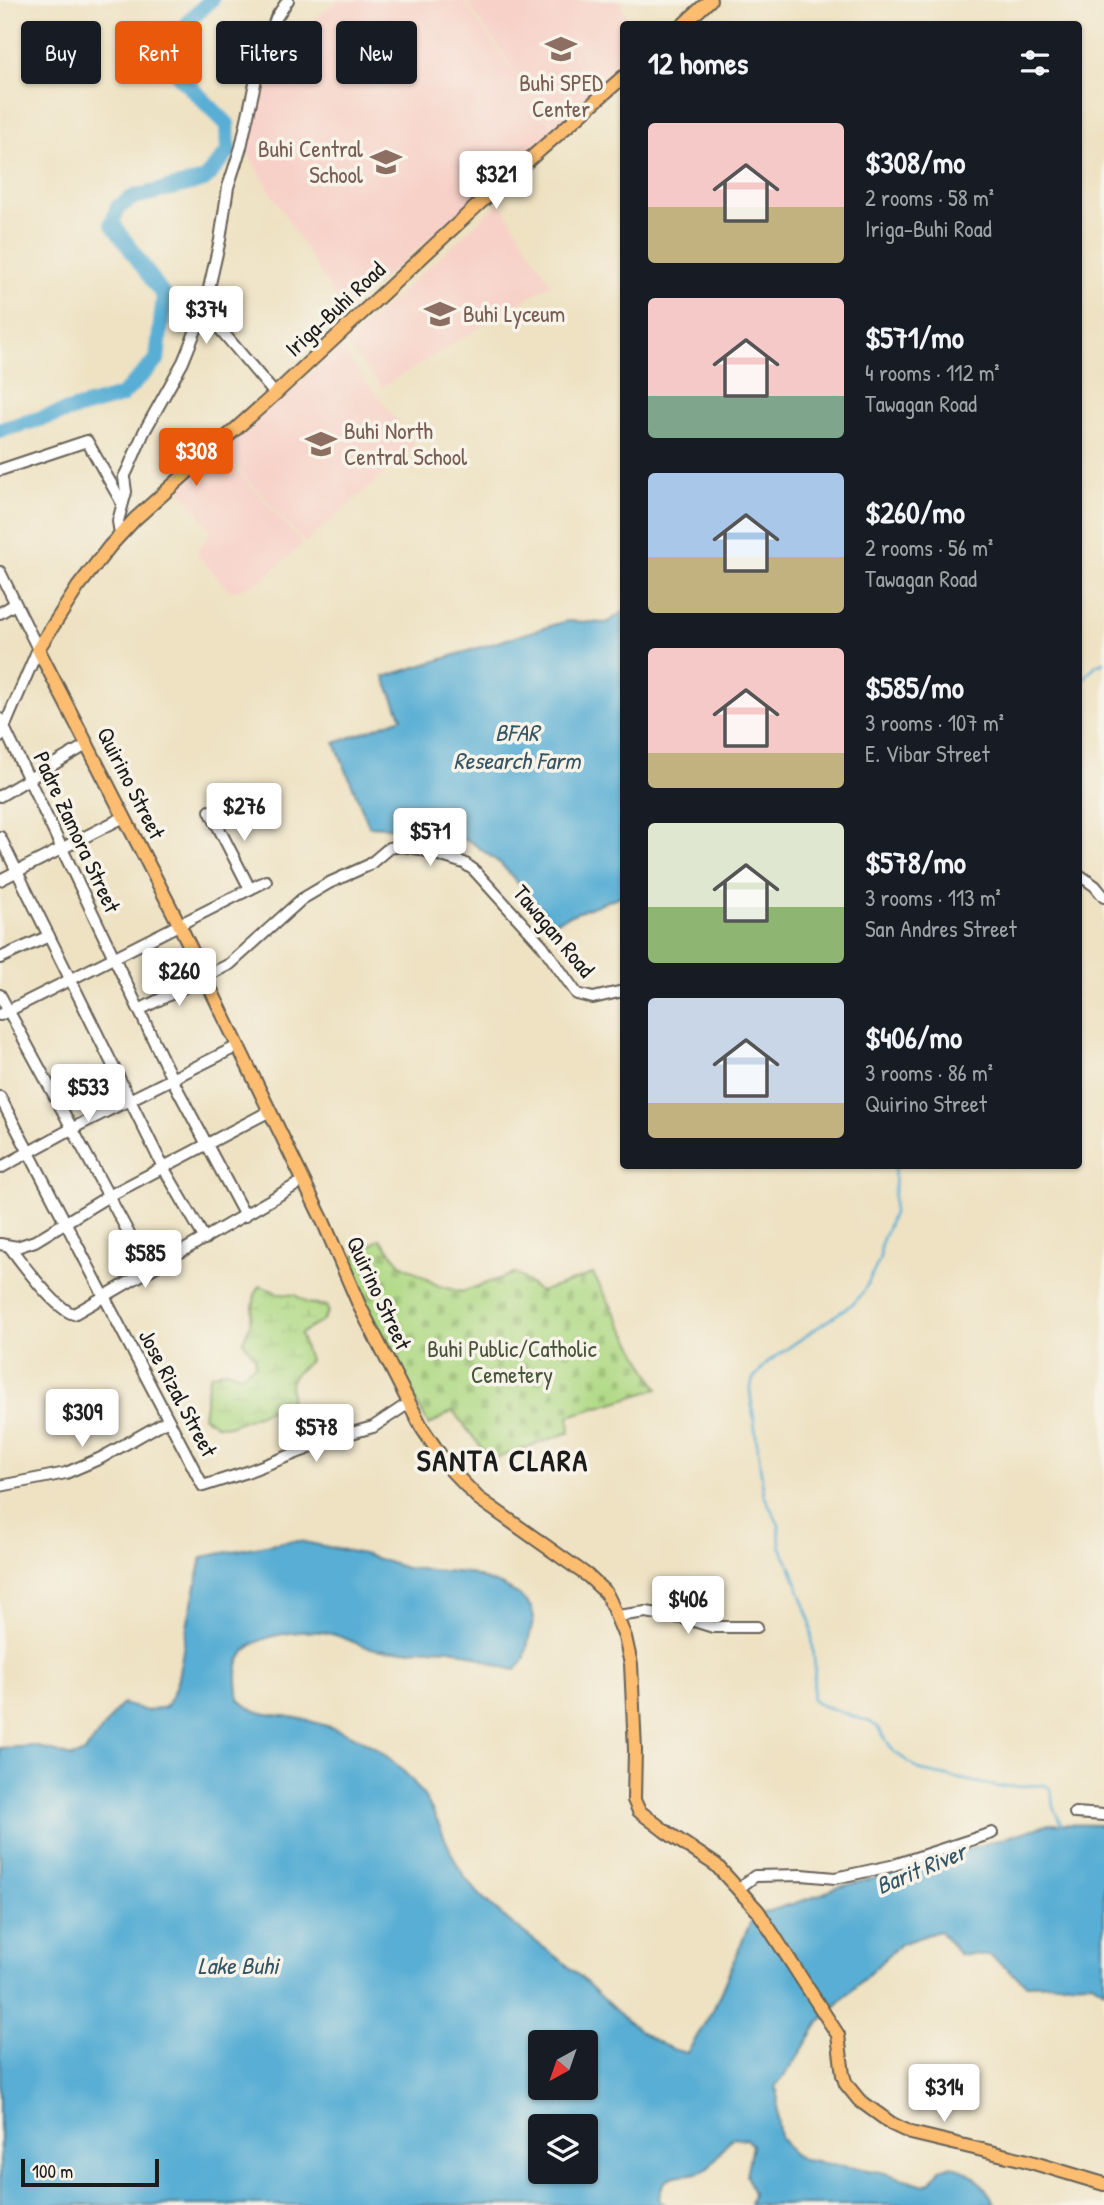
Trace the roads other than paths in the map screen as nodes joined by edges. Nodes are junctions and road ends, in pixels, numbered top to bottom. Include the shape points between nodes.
1 (288, 0) edge
2 (710, 0) edge
3 (687, 21) edge
4 (620, 80) edge
5 (204, 310) junction
6 (275, 394) junction
7 (0, 470) edge
8 (122, 503) junction
9 (120, 534) junction
10 (0, 572) edge
11 (15, 604) junction
12 (0, 613) edge
13 (38, 649) junction
14 (2, 727) edge
15 (88, 744) junction
16 (28, 779) junction
17 (0, 796) edge
18 (210, 811) dead end
19 (124, 817) junction
20 (0, 837) edge
21 (62, 848) junction
22 (18, 871) junction
23 (1082, 877) edge
24 (0, 880) edge
25 (265, 881) dead end
26 (250, 889) junction
27 (1104, 897) edge
28 (179, 924) junction
29 (49, 936) junction
30 (113, 957) junction
31 (0, 958) edge
32 (205, 978) junction
33 (72, 979) junction
34 (620, 992) edge
35 (0, 995) edge
36 (139, 1010) junction
37 (4, 1013) edge
38 (238, 1045) junction
39 (172, 1079) junction
40 (0, 1097) edge
41 (129, 1100) junction
42 (270, 1111) junction
43 (73, 1128) junction
44 (206, 1145) junction
45 (30, 1152) junction
46 (163, 1167) junction
47 (0, 1168) edge
48 (303, 1181) junction
49 (107, 1197) junction
50 (244, 1216) junction
51 (64, 1221) junction
52 (205, 1239) junction
53 (5, 1245) edge
54 (148, 1269) junction
55 (104, 1296) junction
56 (409, 1403) junction
57 (168, 1420) junction
58 (0, 1486) edge
59 (617, 1616) junction
60 (757, 1628) dead end
61 (1074, 1813) dead end
62 (1104, 1815) edge
63 (992, 1833) dead end
64 (738, 1889) junction
65 (1104, 2184) edge

1 - 5 street via 276,18 259,65 228,187
2 - 3 main road
4 - 6 main road, Iriga-Buhi Road
5 - 6 street
5 - 8 street via 183,362 135,450 124,477
6 - 9 main road, Iriga-Buhi Road
7 - 8 street via 87,441
8 - 9 street
9 - 13 main road, Iriga-Buhi Road
10 - 11 street
11 - 12 street
11 - 13 street
13 - 14 street
13 - 15 main road, Quirino Street
14 - 16 street, Padre Zamora Street
15 - 16 street
15 - 19 main road, Quirino Street
16 - 17 street
16 - 21 street, Padre Zamora Street
18 - 26 street
19 - 21 street
19 - 28 main road, Quirino Street
20 - 22 street
21 - 22 street
21 - 30 street, Padre Zamora Street
22 - 24 street
22 - 29 street
23 - 27 street
25 - 26 street
26 - 28 street
28 - 30 street
28 - 32 main road, Quirino Street
29 - 31 street
29 - 33 street
30 - 33 street
30 - 36 street, Padre Zamora Street
32 - 34 street, Tawagan Road via 230,964 302,899 369,865 388,848 402,846 474,870 546,951 577,994 593,998
32 - 36 street, Tawagan Road
32 - 38 main road, Quirino Street
33 - 37 street
33 - 41 street
35 - 37 street
36 - 39 street, Padre Zamora Street
37 - 43 street
38 - 39 street
38 - 42 main road, Quirino Street
39 - 41 street
39 - 44 street, Padre Zamora Street
40 - 45 street, Jose Rizal Street
41 - 43 street
41 - 46 street
42 - 44 street
42 - 48 main road, Quirino Street
43 - 45 street
43 - 49 street
44 - 46 street
44 - 50 street, Padre Zamora Street
45 - 47 street
45 - 51 street, Jose Rizal Street
46 - 49 street
46 - 52 street
48 - 50 street
48 - 56 main road, Quirino Street
49 - 51 street
49 - 54 street
50 - 52 street
51 - 53 street via 36,1241 17,1247
51 - 55 street, Jose Rizal Street
52 - 54 street
53 - 55 street via 65,1311 78,1312
54 - 55 street
55 - 57 street, Jose Rizal Street
56 - 57 street, Jose Rizal Street via 373,1427 203,1486
56 - 59 main road, Quirino Street via 469,1490 588,1576 606,1593
57 - 58 street via 66,1472
59 - 60 street via 646,1612 713,1628
59 - 64 main road, Quirino Street via 631,1664 634,1800 639,1811 716,1865
61 - 62 street
63 - 64 street via 891,1866 835,1878 755,1876
64 - 65 main road, Quirino Street via 758,1911 838,2035 846,2084 859,2100 911,2133

